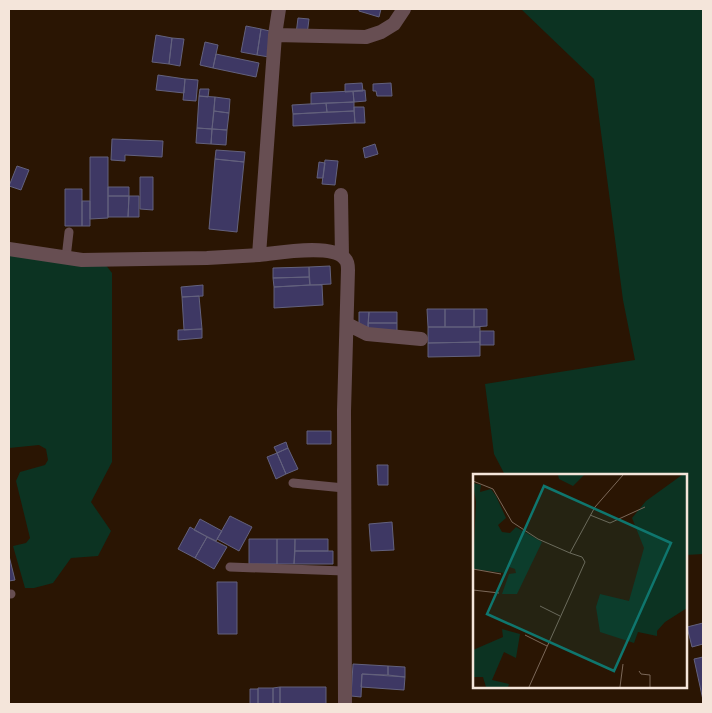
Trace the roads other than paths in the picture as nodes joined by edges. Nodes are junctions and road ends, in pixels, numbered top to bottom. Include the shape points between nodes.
1 (279, 9) edge
2 (404, 9) edge
3 (275, 35) junction
4 (341, 195) dead end
5 (69, 232) dead end
6 (9, 249) edge
7 (259, 255) junction
8 (342, 256) junction
9 (66, 258) junction
10 (347, 324) junction
11 (421, 339) dead end
12 (293, 483) dead end
13 (344, 488) junction
14 (230, 567) dead end
15 (344, 571) junction
16 (345, 704) edge

1 - 3 street
2 - 3 street via 394,24 366,38
3 - 7 street
4 - 8 street
5 - 9 lane
6 - 9 street
7 - 8 street via 327,250
7 - 9 street
8 - 10 street via 347,260 348,270
10 - 11 street via 366,334
10 - 13 street
12 - 13 lane
13 - 15 street
14 - 15 lane
15 - 16 street

